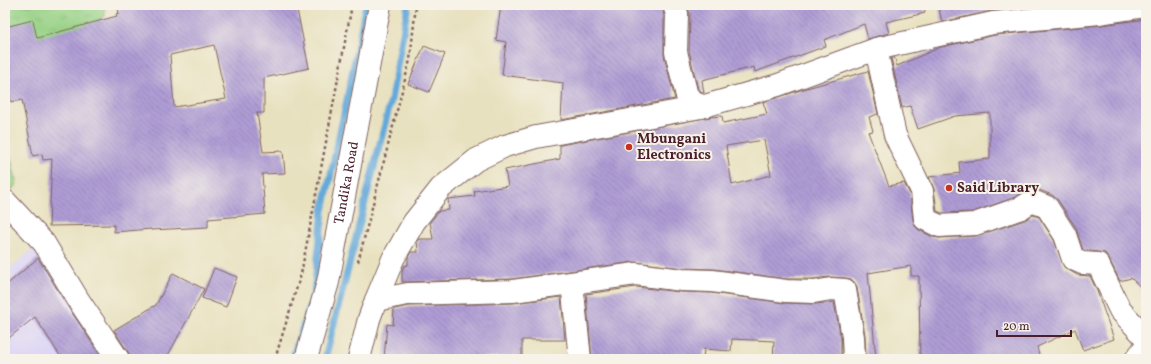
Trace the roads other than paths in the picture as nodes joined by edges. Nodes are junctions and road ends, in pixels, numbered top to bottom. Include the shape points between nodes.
1 (380, 5) edge
2 (674, 5) edge
3 (1146, 6) edge
4 (876, 49) junction
5 (701, 107) junction
6 (5, 201) edge
7 (572, 283) junction
8 (376, 300) junction
9 (1146, 338) edge
10 (1146, 346) edge
11 (118, 359) edge
12 (306, 359) edge
13 (359, 359) edge
14 (580, 359) edge
15 (854, 359) edge
16 (1136, 359) edge

1 - 12 street, Tandika Road via 328,282
2 - 5 street via 677,14 676,52 688,96
3 - 4 street via 993,23
4 - 5 street via 778,85
4 - 9 street via 895,135 922,191 925,219 939,226 975,224 1022,208 1032,201 1046,207 1065,235 1073,259 1082,263 1098,264 1120,310
5 - 8 street via 536,137 505,146 476,160 441,188 414,222 393,259
6 - 11 street via 44,243
7 - 8 street via 513,291 408,294
7 - 14 street
7 - 15 street via 636,274 786,291 845,290
8 - 13 street
10 - 16 street

